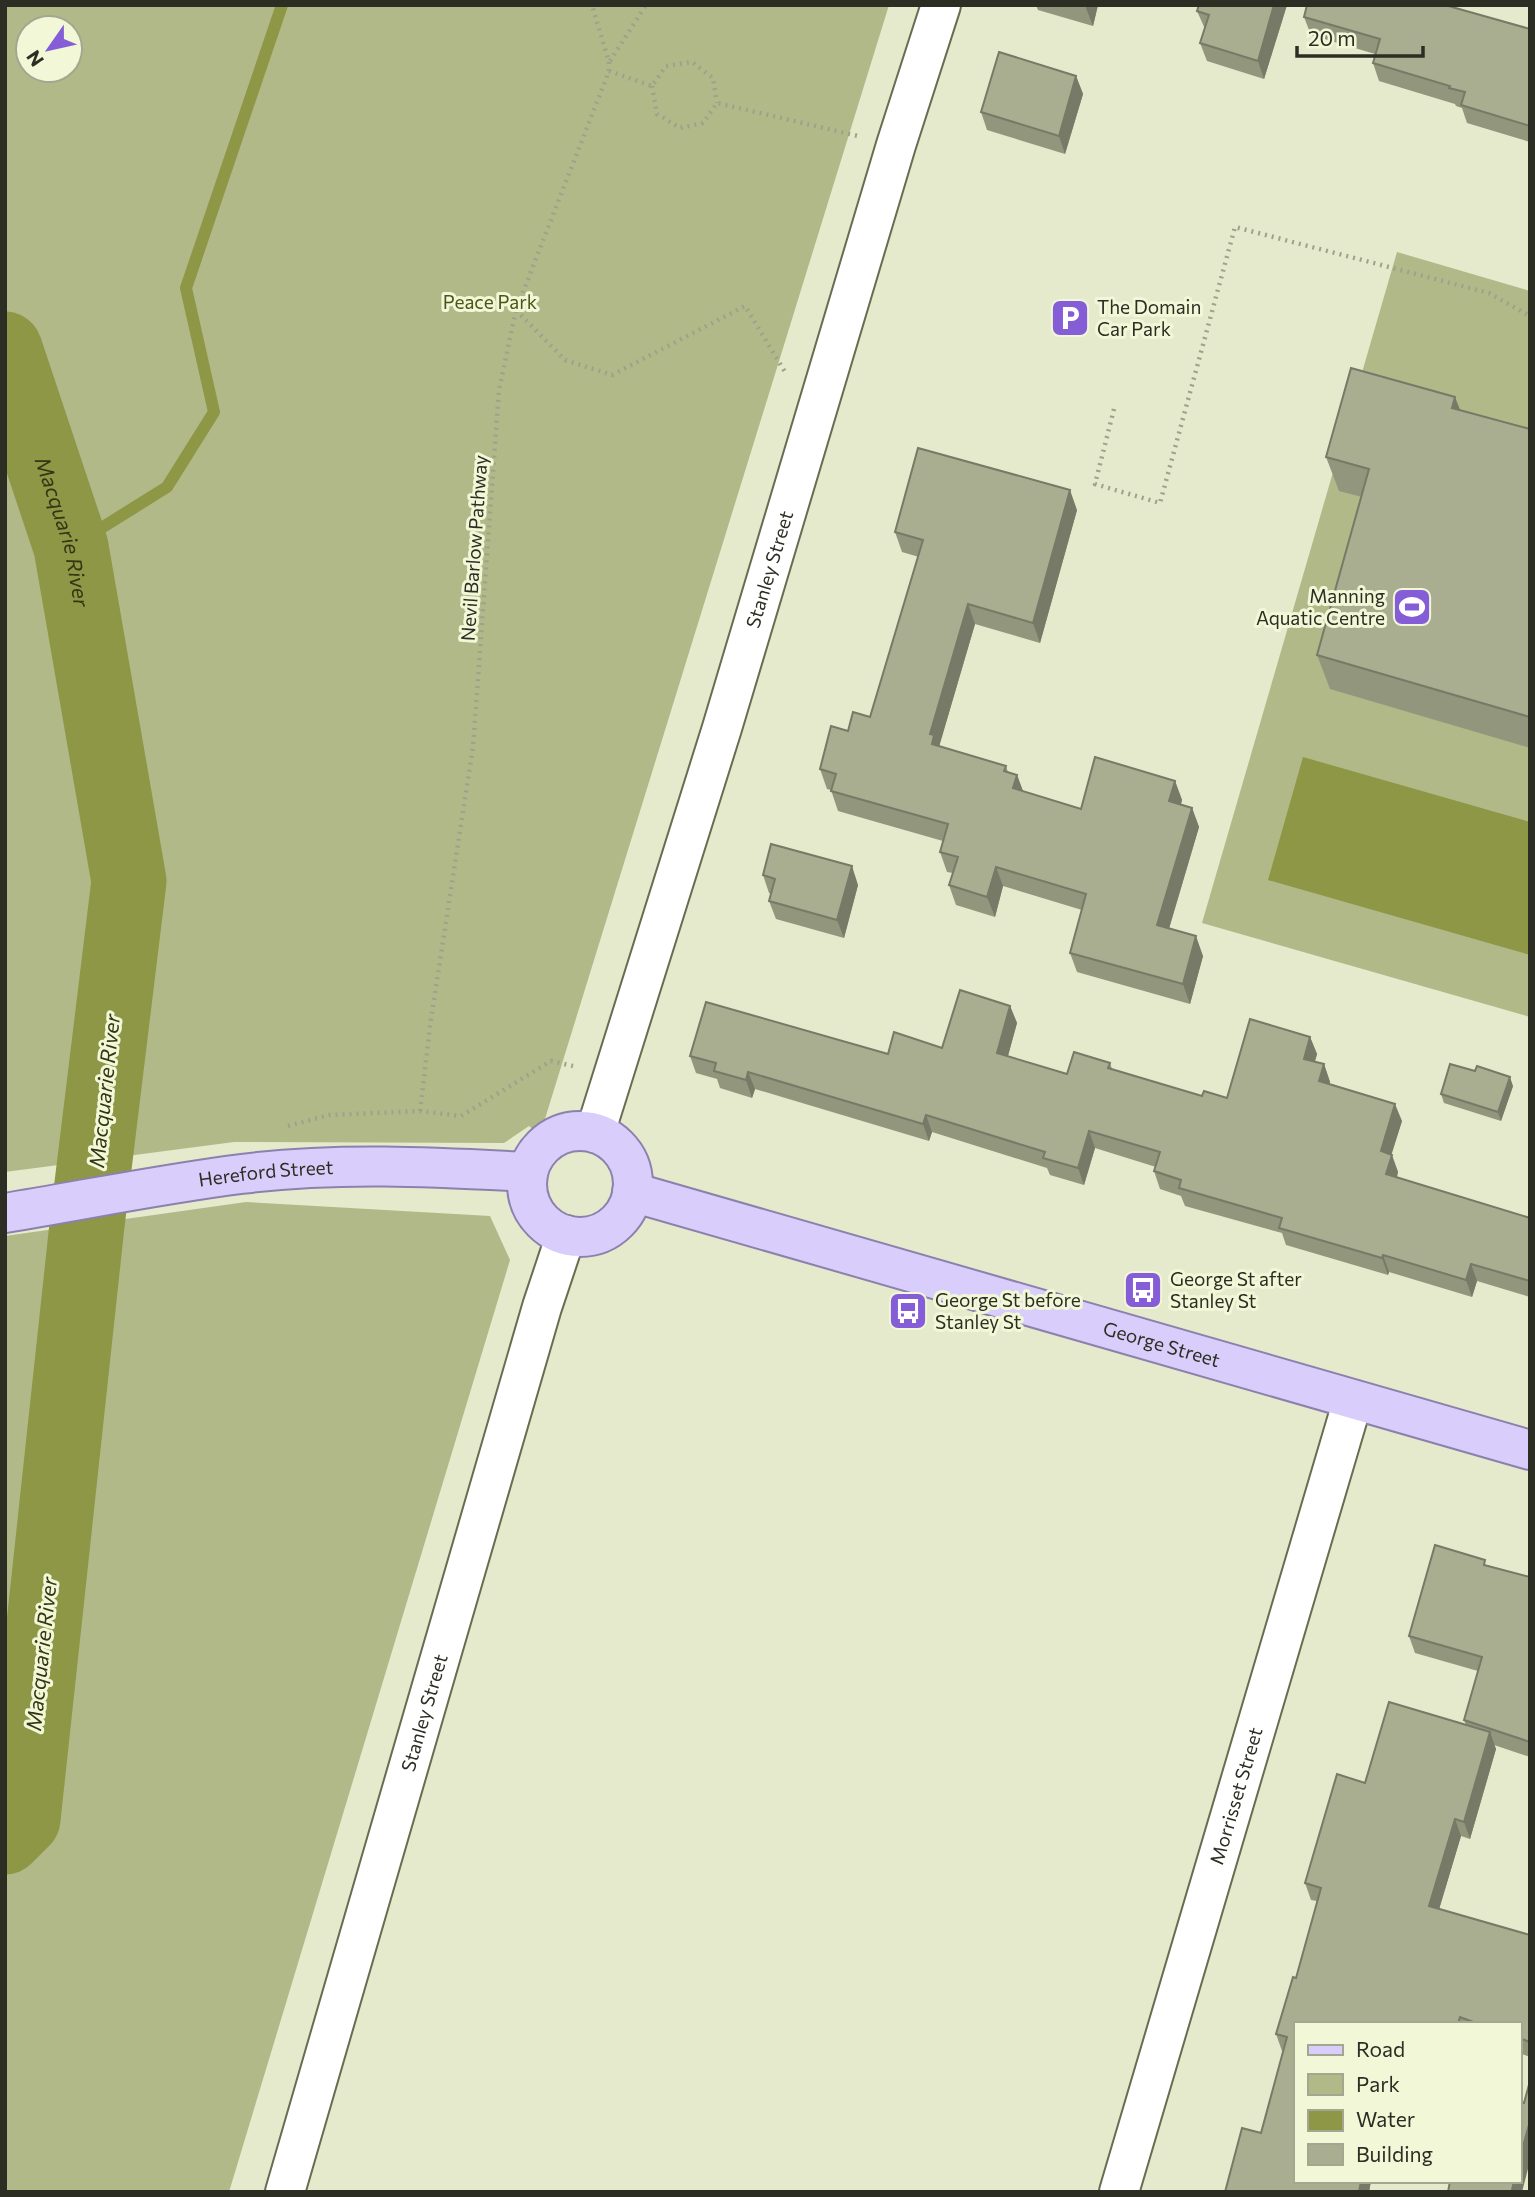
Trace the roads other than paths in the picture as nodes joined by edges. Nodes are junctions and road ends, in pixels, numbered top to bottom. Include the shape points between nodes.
1 (941, 5) edge
2 (595, 1133) junction
3 (528, 1172) junction
4 (632, 1192) junction
5 (5, 1213) edge
6 (566, 1235) junction
7 (1353, 1399) junction
8 (1530, 1450) edge
9 (285, 2192) edge
10 (1119, 2192) edge

1 - 2 street, Stanley Street
2 - 3 main road via 561,1134 546,1143
2 - 4 main road via 620,1149 628,1162
3 - 5 main road, Hereford Street via 423,1166 242,1174
3 - 6 main road via 527,1188 539,1218
4 - 6 main road via 627,1209 601,1233
4 - 7 main road, George Street
6 - 9 street, Stanley Street
7 - 8 main road, George Street
7 - 10 street, Morrisset Street

